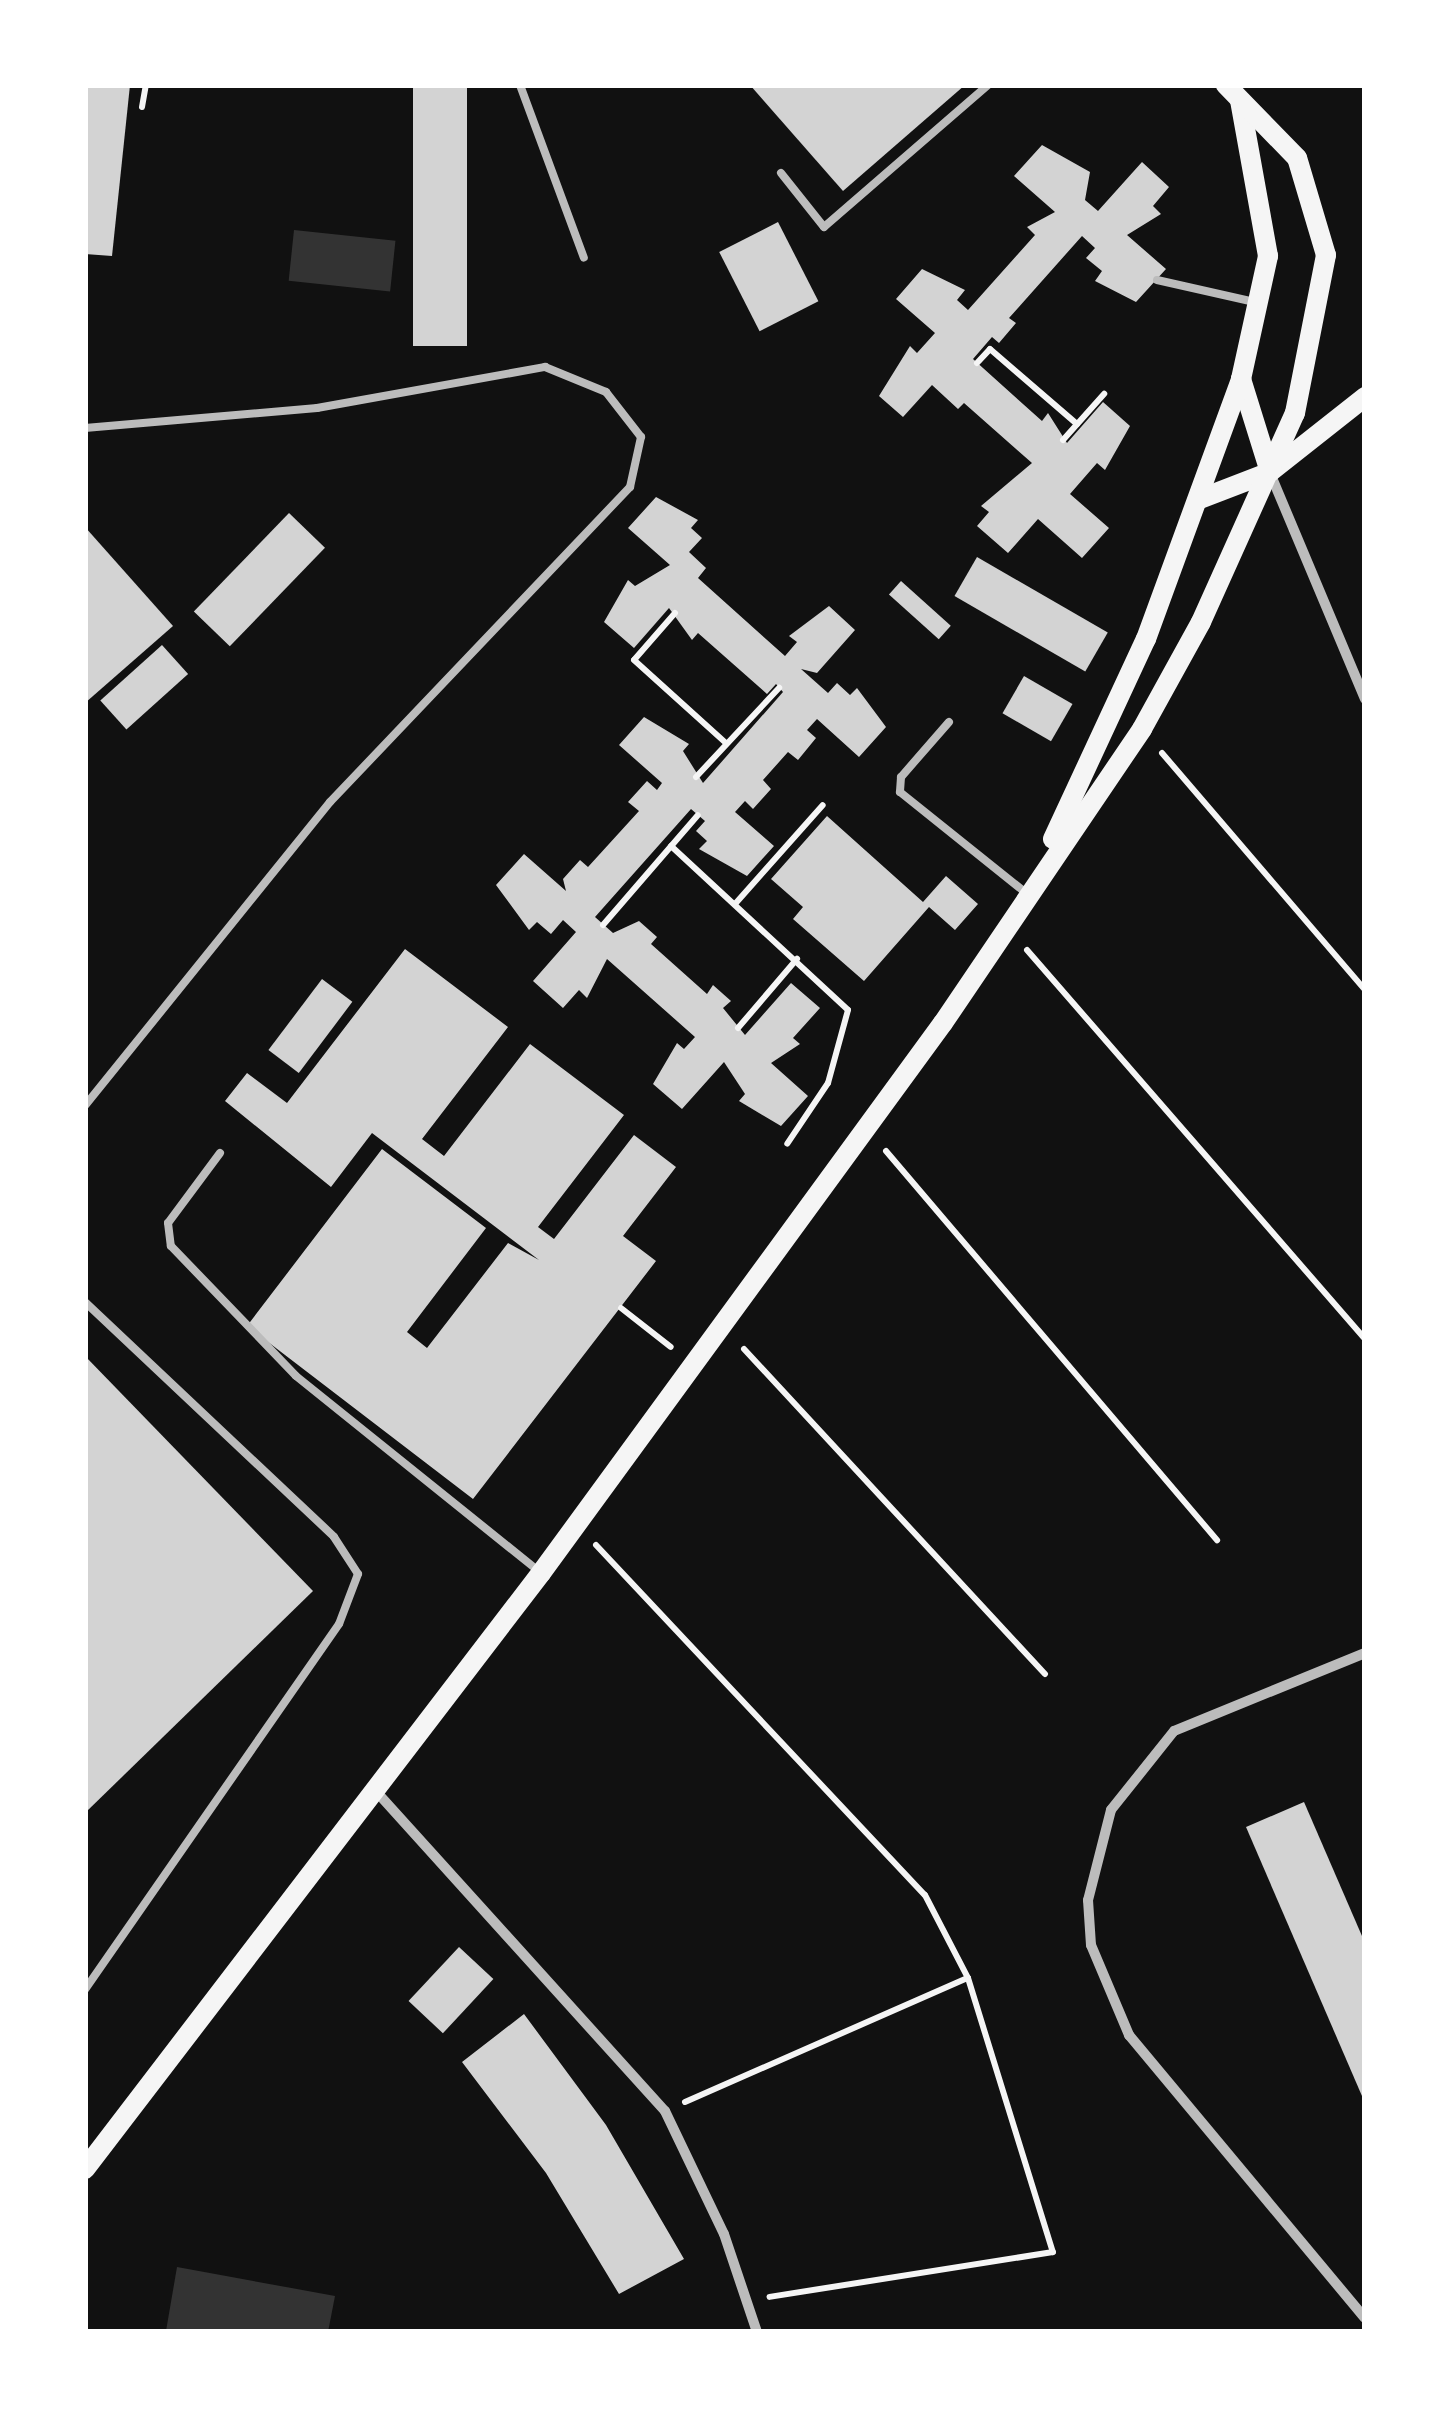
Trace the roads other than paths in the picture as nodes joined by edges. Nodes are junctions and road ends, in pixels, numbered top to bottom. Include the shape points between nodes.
1 (520, 85) edge
2 (988, 85) edge
3 (1233, 93) edge
4 (781, 172) dead end
5 (584, 258) dead end
6 (1157, 280) dead end
7 (1260, 303) junction
8 (1241, 379) junction
9 (1365, 398) edge
10 (85, 428) edge
11 (1270, 472) junction
12 (1200, 499) junction
13 (1365, 700) edge
14 (949, 722) dead end
15 (1029, 890) junction
16 (85, 1106) edge
17 (220, 1153) dead end
18 (85, 1302) edge
19 (541, 1573) junction
20 (1365, 1654) edge
21 (373, 1788) junction
22 (85, 1989) edge
23 (85, 2169) edge
24 (1365, 2318) edge
25 (756, 2332) edge

1 - 5 lane
2 - 4 lane via 824,228
3 - 7 main road via 1267,217
3 - 11 main road via 1297,158 1326,256 1300,394
6 - 7 lane
7 - 8 main road
8 - 11 main road
8 - 12 main road
9 - 11 main road
10 - 16 lane via 317,408 545,367 606,392 641,438 630,487 330,802
11 - 12 main road
11 - 13 street
11 - 15 main road via 1142,729
12 - 15 main road
14 - 15 lane via 901,777 900,792
15 - 19 main road via 866,1127
17 - 19 lane via 168,1223 171,1246 296,1376
18 - 22 lane via 334,1536 358,1574 339,1624
19 - 21 main road
20 - 24 street via 1174,1732 1111,1810 1088,1900 1091,1946 1129,2035
21 - 23 main road
21 - 25 street via 664,2111

